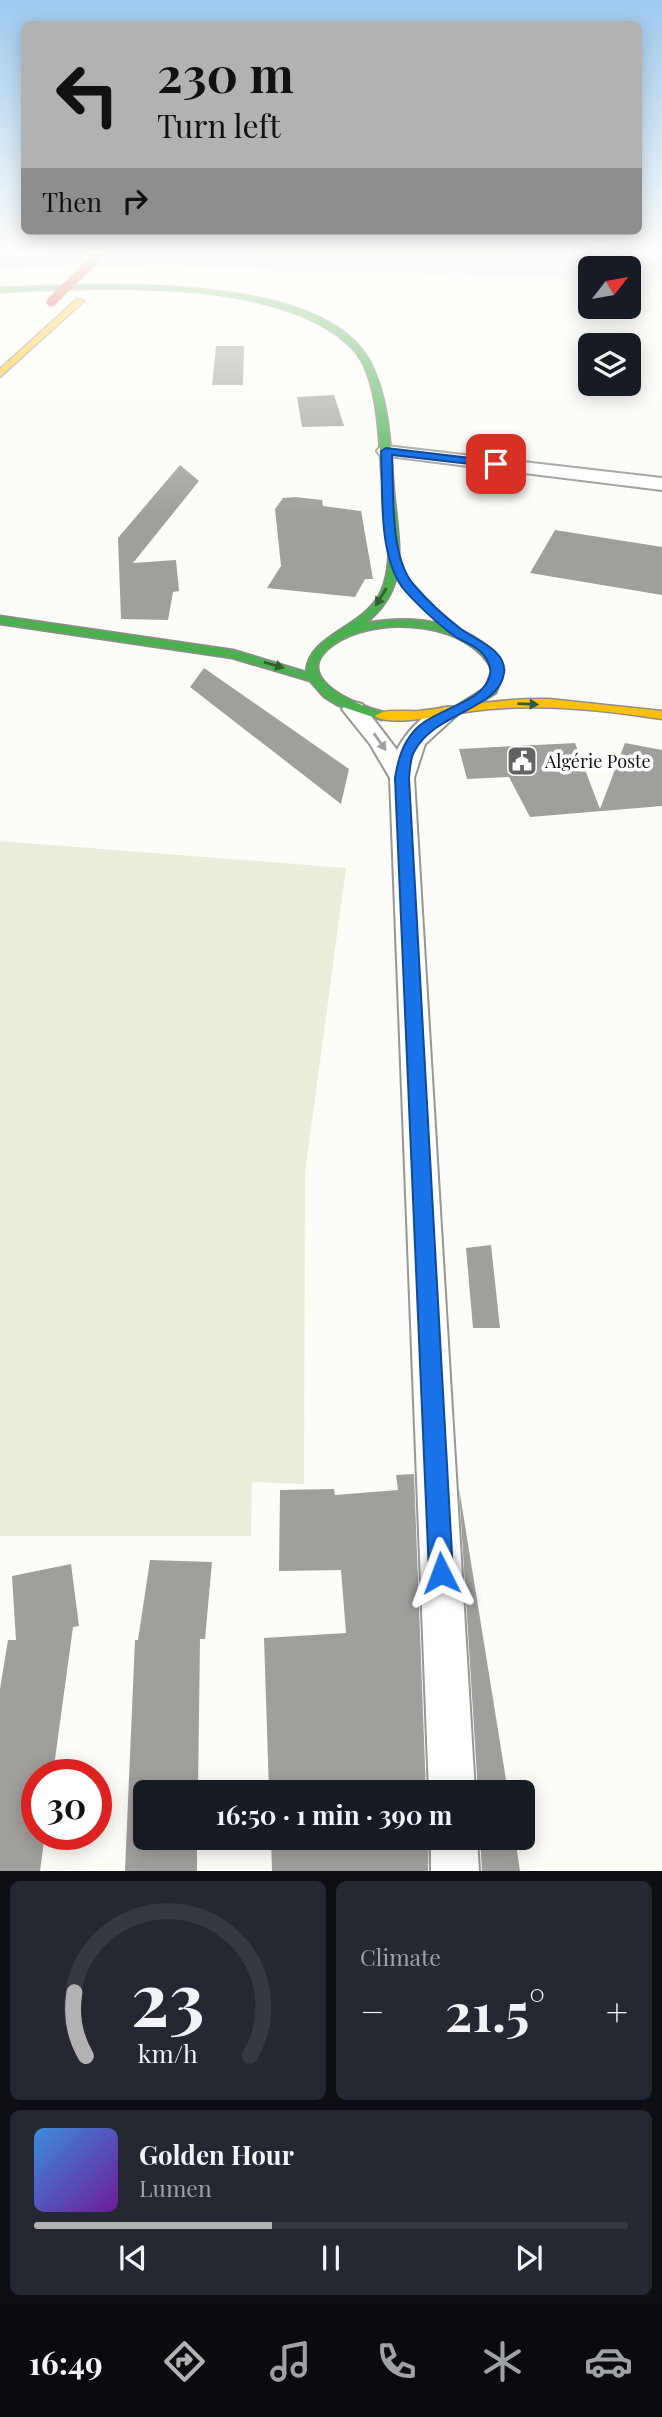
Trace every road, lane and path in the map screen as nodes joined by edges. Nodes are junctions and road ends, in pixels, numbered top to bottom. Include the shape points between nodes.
1 (37, 340) edge
2 (352, 340) edge
3 (0, 374) edge
4 (386, 451) junction
5 (662, 484) edge
6 (392, 552) junction
7 (407, 585) dead end
8 (432, 610) dead end
9 (0, 620) edge
10 (349, 631) junction
11 (457, 632) junction
12 (329, 642) junction
13 (305, 645) dead end
14 (185, 646) junction
15 (274, 648) dead end
16 (496, 665) junction
17 (518, 673) dead end
18 (314, 678) junction
19 (552, 688) dead end
20 (354, 709) junction
21 (454, 711) junction
22 (657, 715) edge
23 (402, 778) junction
24 (451, 1780) edge
25 (454, 1850) edge
26 (455, 1871) edge

1 - 3 main road
2 - 4 main road via 369,373
4 - 5 street
4 - 6 main road
6 - 7 main road
6 -> 10 main road via 387,592
8 - 11 main road
9 - 14 main road
10 - 11 main road via 402,623
10 - 12 main road
11 - 16 main road via 486,650
12 - 13 main road
12 - 18 main road via 313,662
14 - 15 main road
14 -> 18 main road via 256,660
16 - 17 main road
16 - 21 main road via 490,690 473,704
18 - 20 main road via 328,695
19 - 22 main road
20 - 21 main road via 400,718
20 -> 23 street
21 -> 22 main road via 510,703
21 - 23 street via 420,732 405,754
23 - 24 street
25 - 26 street

